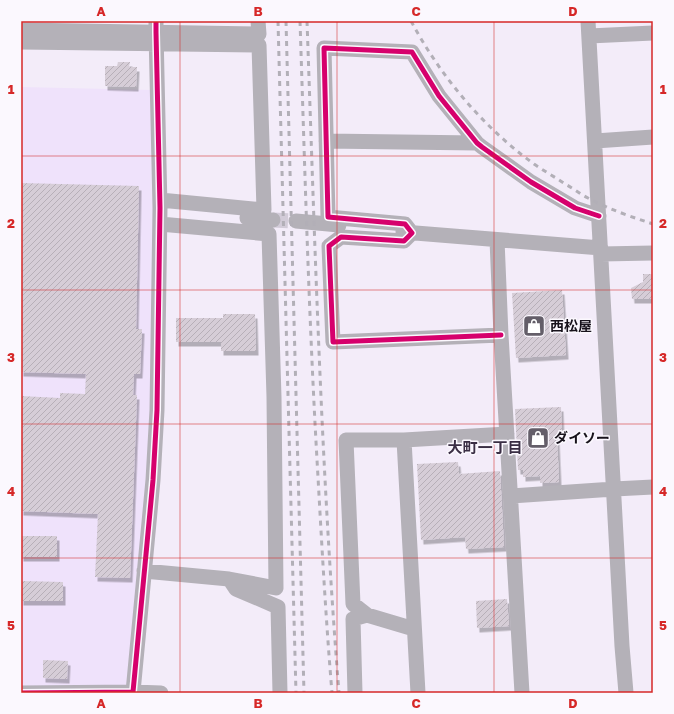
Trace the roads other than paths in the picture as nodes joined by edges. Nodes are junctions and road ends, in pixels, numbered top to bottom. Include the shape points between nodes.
1 (588, 21) edge
2 (21, 30) edge
3 (156, 32) edge
4 (653, 33) edge
5 (259, 34) edge
6 (589, 36) junction
7 (21, 42) edge
8 (653, 137) edge
9 (326, 141) junction
10 (595, 141) junction
11 (477, 143) junction
12 (160, 204) junction
13 (599, 216) junction
14 (273, 220) tunnel mouth
15 (296, 221) tunnel mouth
16 (160, 224) junction
17 (412, 233) junction
18 (497, 240) junction
19 (601, 251) junction
20 (653, 253) edge
21 (501, 335) junction
22 (507, 434) junction
23 (404, 440) junction
24 (653, 487) edge
25 (614, 489) junction
26 (511, 496) junction
27 (144, 571) junction
28 (229, 579) junction
29 (367, 615) junction
30 (414, 629) junction
31 (133, 692) junction
32 (21, 693) edge
33 (161, 693) edge
34 (280, 693) edge
35 (355, 693) edge
36 (418, 693) edge
37 (522, 693) edge
38 (626, 693) edge

1 - 6 street
2 - 3 street
3 - 5 street
3 - 7 street
3 - 12 street
4 - 6 street
5 - 12 street via 264,210
6 - 10 street
8 - 10 street
9 - 11 street
9 - 11 street via 324,48 412,52 439,96
9 - 17 street via 328,217 405,224
10 - 13 street
11 - 13 street via 531,182 575,208
12 - 14 street
12 - 16 street
13 - 19 street
15 - 17 street
16 - 27 street via 157,410
16 - 28 street via 269,234 276,588
17 - 18 street
17 - 21 street via 404,241 342,237 329,246 333,342
18 - 19 street
18 - 21 street
19 - 20 street
19 - 25 street
21 - 22 street
22 - 23 street
22 - 26 street
23 - 29 street via 346,440 353,604
23 - 30 street
24 - 25 street
25 - 26 street
25 - 38 street
26 - 37 street
27 - 28 street
27 - 31 street
28 - 34 street via 236,589 278,607
29 - 30 street
29 - 35 street via 353,620
30 - 36 street
31 - 32 street
31 - 33 street

